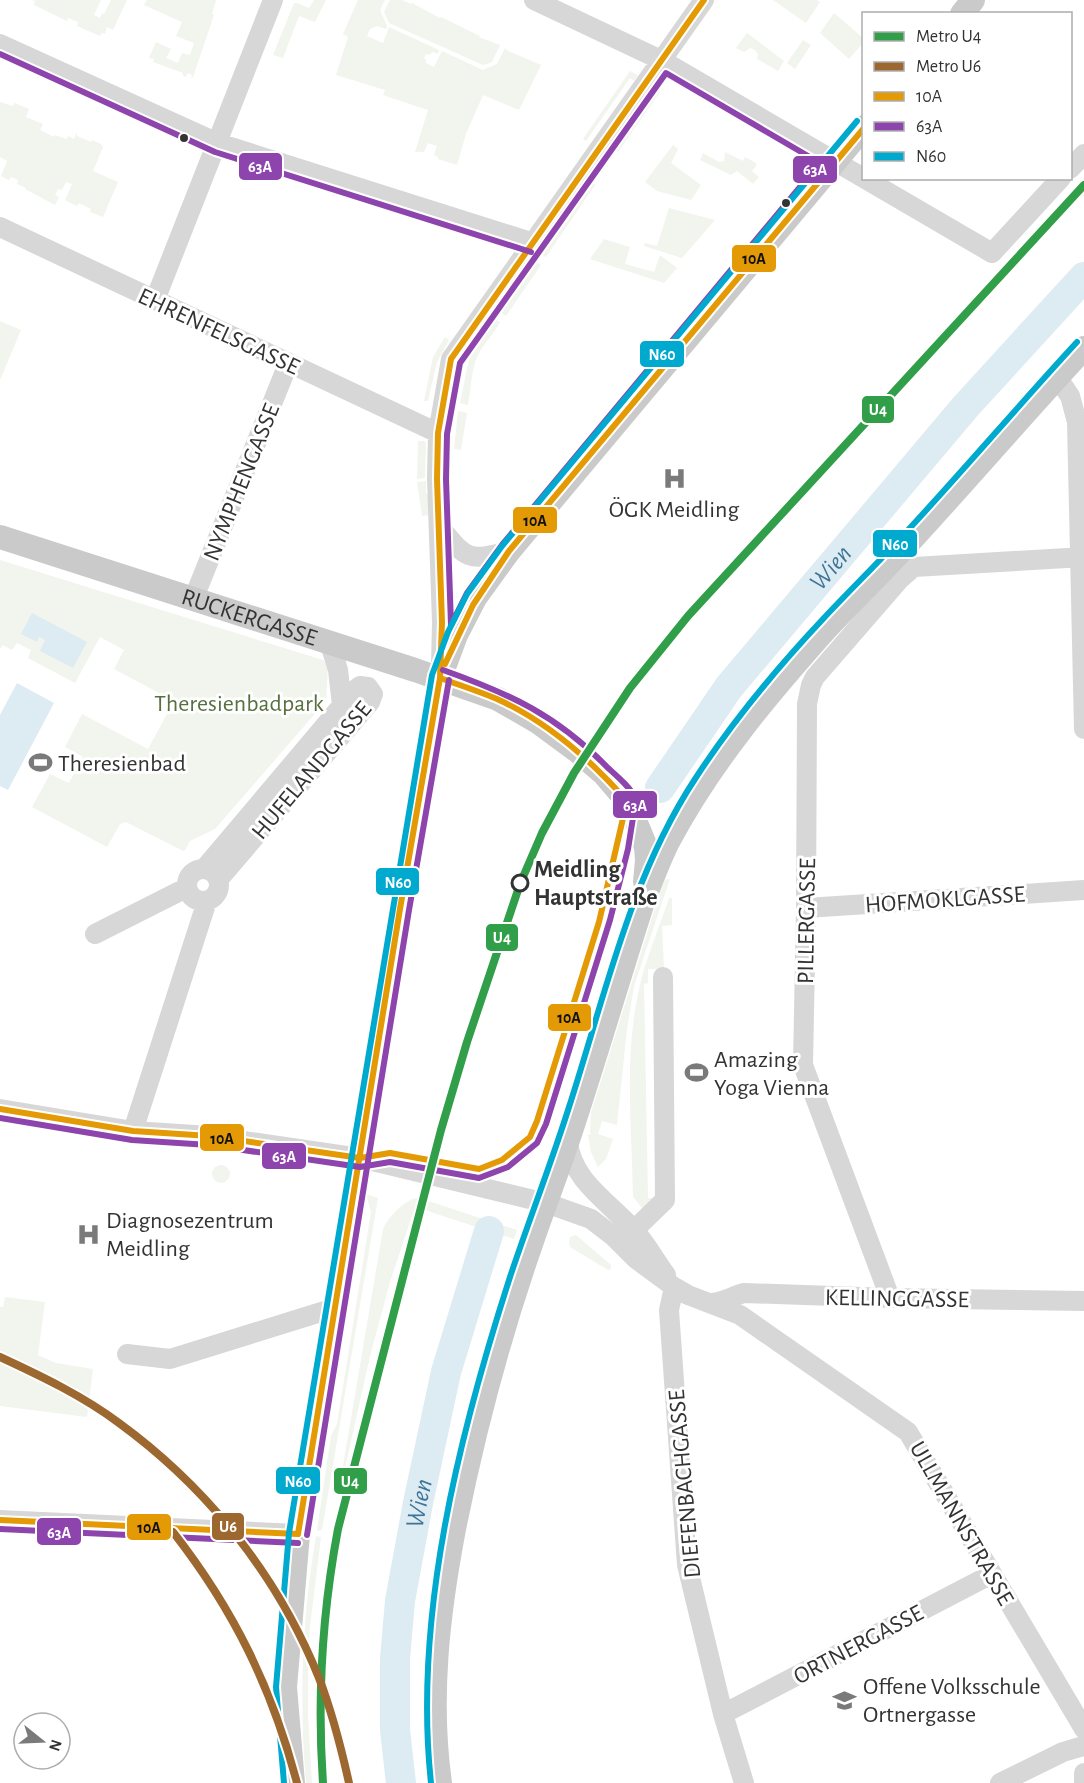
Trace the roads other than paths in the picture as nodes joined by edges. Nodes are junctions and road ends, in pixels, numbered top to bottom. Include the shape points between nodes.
1 (273, 0) edge
2 (534, 0) edge
3 (704, 0) edge
4 (974, 0) edge
5 (964, 12) edge
6 (0, 44) edge
7 (663, 61) junction
8 (862, 129) edge
9 (218, 143) junction
10 (1084, 154) edge
11 (834, 161) junction
12 (1072, 167) edge
13 (862, 177) edge
14 (867, 180) edge
15 (1059, 180) edge
16 (2, 232) edge
17 (534, 243) junction
18 (155, 300) junction
19 (1084, 348) edge
20 (288, 364) junction
21 (1057, 377) junction
22 (438, 434) junction
23 (439, 526) junction
24 (0, 537) edge
25 (509, 551) junction
26 (1082, 557) edge
27 (193, 600) junction
28 (330, 644) junction
29 (440, 678) junction
30 (342, 705) junction
31 (1084, 729) edge
32 (211, 874) junction
33 (186, 888) junction
34 (1084, 890) edge
35 (207, 901) junction
36 (642, 905) junction
37 (806, 908) junction
38 (94, 934) dead end
39 (663, 977) dead end
40 (0, 1109) edge
41 (133, 1131) junction
42 (568, 1141) junction
43 (360, 1158) junction
44 (546, 1203) junction
45 (634, 1230) junction
46 (674, 1287) junction
47 (890, 1298) junction
48 (1084, 1300) edge
49 (712, 1303) junction
50 (334, 1308) junction
51 (127, 1354) dead end
52 (0, 1520) edge
53 (298, 1534) junction
54 (992, 1574) junction
55 (723, 1714) junction
56 (1084, 1729) edge
57 (1084, 1735) edge
58 (1084, 1747) edge
59 (1084, 1773) edge
60 (293, 1783) edge
61 (440, 1783) edge
62 (744, 1783) edge
63 (1000, 1783) edge
64 (1084, 1783) edge

1 - 9 street
2 - 7 street
3 - 7 street
4 - 5 main road
6 - 9 street
7 - 11 street
7 - 17 street
8 - 11 main road
9 - 17 street
9 - 18 street
10 - 12 street
11 - 13 street
11 - 25 main road
14 - 15 street via 992,253
16 - 18 street, EHRENFELSGASSE
17 - 22 street via 451,359
18 - 20 street, EHRENFELSGASSE
19 - 21 main road
20 - 22 street, EHRENFELSGASSE
20 - 27 street, NYMPHENGASSE
21 - 26 street via 1070,396 1077,422
21 - 36 main road via 773,690 691,804 669,841
22 - 23 street
23 - 25 street via 470,557 484,558
23 - 29 street
24 - 27 main road, RUCKERGASSE
25 - 29 main road via 475,598
26 - 31 street
26 - 37 street, PILLERGASSE via 914,567 815,677 807,704
27 - 28 main road, RUCKERGASSE
28 - 29 main road, RUCKERGASSE
28 - 30 street, HUFELANDGASSE
29 - 36 main road, RUCKERGASSE via 498,699 538,722 604,774 627,801 646,847
29 - 43 main road
30 - 32 street, HUFELANDGASSE
30 - 32 street, HUFELANDGASSE via 360,686 372,691 370,702
32 - 33 street via 197,869 190,874
32 - 35 street via 217,893
33 - 35 street via 194,899
33 - 38 street
34 - 37 street, HOFMOKLGASSE
35 - 41 street
36 - 42 main road
37 - 47 street, PILLERGASSE via 803,1065
39 - 45 street via 665,1200
40 - 41 street, ULLMANNSTRASSE
41 - 43 street, ULLMANNSTRASSE via 210,1136
42 - 44 main road
42 - 45 street via 578,1171
43 - 44 street, ULLMANNSTRASSE
43 - 50 main road
44 - 46 street, ULLMANNSTRASSE via 591,1219
44 - 61 main road via 487,1388 446,1573 435,1673
45 - 46 street
46 - 49 street, ULLMANNSTRASSE
46 - 55 street, DIEFENBACHGASSE via 669,1310 687,1565
47 - 48 street, KELLINGGASSE
47 - 49 street, KELLINGGASSE via 744,1293
49 - 54 street, ULLMANNSTRASSE via 740,1315 908,1432
50 - 51 street via 170,1359
50 - 53 main road
52 - 53 street
53 - 60 main road via 285,1687
54 - 55 street, ORTNERGASSE
54 - 56 street, ULLMANNSTRASSE
55 - 62 street, DIEFENBACHGASSE
57 - 58 street
58 - 63 street via 1063,1752
59 - 64 street

